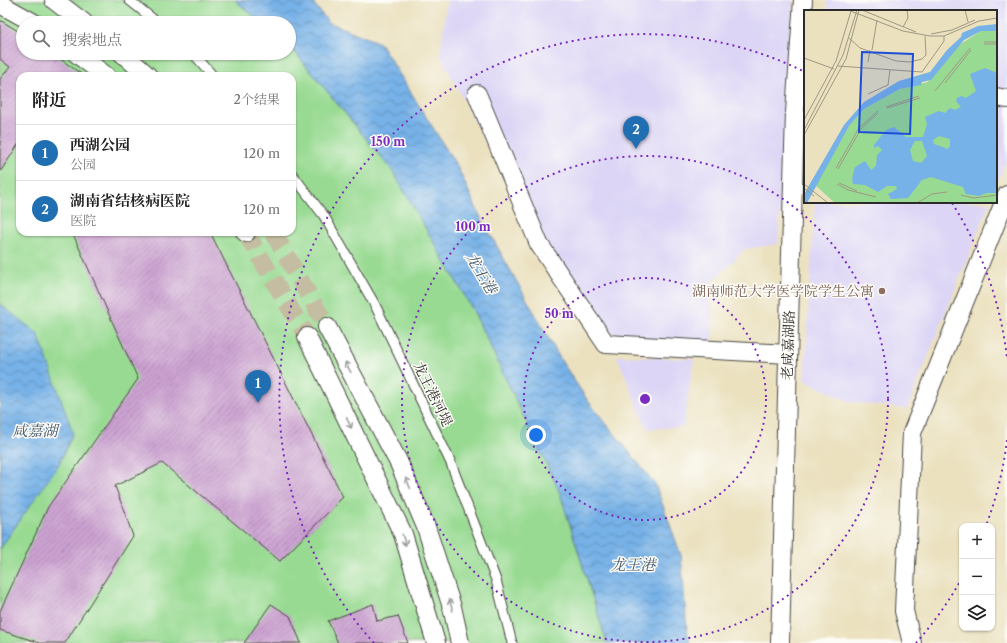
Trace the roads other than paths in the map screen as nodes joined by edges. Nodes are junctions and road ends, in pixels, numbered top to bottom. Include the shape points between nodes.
1 (54, 0) edge
2 (129, 0) edge
3 (803, 0) edge
4 (0, 4) edge
5 (21, 16) edge
6 (75, 16) edge
7 (149, 16) edge
8 (85, 60) edge
9 (130, 60) edge
10 (199, 60) edge
11 (101, 72) edge
12 (143, 72) edge
13 (210, 72) edge
14 (477, 94) dead end
15 (997, 97) edge
16 (1007, 99) edge
17 (296, 179) edge
18 (1007, 195) edge
19 (327, 327) tunnel mouth
20 (307, 337) tunnel mouth
21 (788, 354) junction
22 (436, 643) edge
23 (460, 643) edge
24 (512, 643) edge
25 (780, 643) edge
26 (912, 643) edge

1 - 6 street
2 - 7 lane
3 - 21 street, 老咸嘉湖路 via 795,112
4 - 5 street
8 - 11 street
9 - 12 street
10 - 13 lane
14 - 21 street via 539,244 606,344
15 - 16 street
17 - 24 lane, 龙王港河堤 via 324,216 375,305 450,461 496,580
18 - 26 street via 912,433 904,611
23 -> 19 street via 452,607 426,527 399,463
20 -> 22 street via 403,534
21 - 25 street, 老咸嘉湖路

